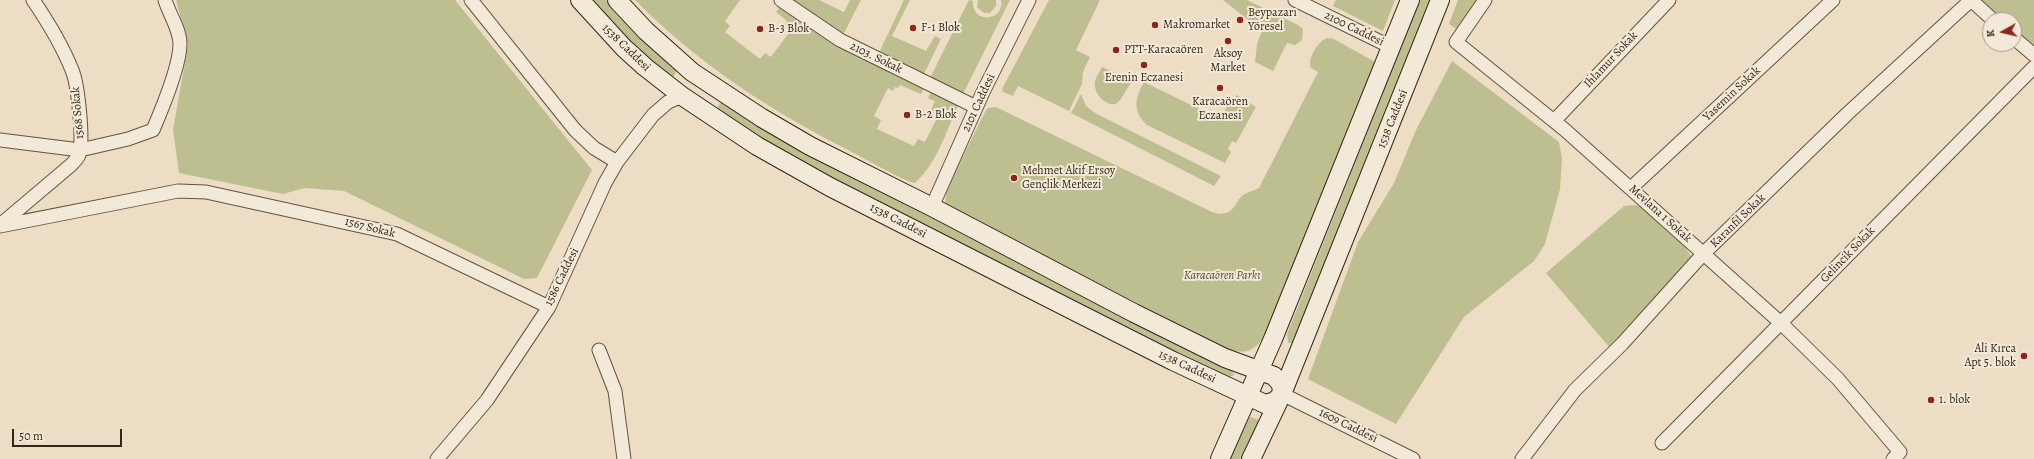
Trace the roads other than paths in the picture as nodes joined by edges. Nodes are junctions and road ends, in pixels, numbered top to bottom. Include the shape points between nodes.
1 (33, 0) edge
2 (165, 0) edge
3 (471, 0) edge
4 (580, 0) edge
5 (618, 0) edge
6 (781, 0) edge
7 (1029, 0) edge
8 (1295, 0) edge
9 (1410, 0) edge
10 (1440, 0) edge
11 (1485, 0) edge
12 (1669, 0) edge
13 (1833, 0) edge
14 (1971, 0) edge
15 (1985, 12) edge
16 (2022, 45) edge
17 (1391, 47) junction
18 (2034, 55) edge
19 (2034, 67) edge
20 (701, 79) junction
21 (682, 96) junction
22 (976, 106) junction
23 (1554, 121) junction
24 (0, 140) edge
25 (80, 150) junction
26 (617, 162) junction
27 (1631, 188) junction
28 (932, 207) junction
29 (0, 225) edge
30 (1704, 253) junction
31 (549, 307) junction
32 (1782, 324) junction
33 (599, 350) dead end
34 (1259, 370) junction
35 (1282, 394) junction
36 (1247, 396) junction
37 (1662, 442) dead end
38 (1896, 456) edge
39 (1522, 458) edge
40 (437, 459) edge
41 (624, 459) edge
42 (1220, 459) edge
43 (1251, 459) edge
44 (1413, 459) edge

1 - 25 street, 1568 Sokak via 62,47 73,72 81,136
2 - 25 street via 180,44 164,105 153,130 128,139
3 - 26 street via 575,130 594,148
4 - 21 main road, 1538 Caddesi via 644,67
5 - 20 main road, 1538 Caddesi via 651,36
6 - 22 street, 2103. Sokak via 840,40
7 - 22 street, 2101 Caddesi
8 - 17 street, 2100 Caddesi
9 - 17 main road
10 - 35 main road, 1538 Caddesi
11 - 23 street, Mevlana 1 Sokak via 1456,42
12 - 23 street, Ihlamur Sokak
13 - 27 street, Yasemin Sokak
14 - 15 street
14 - 30 street, Karanfil Sokak via 1847,114
16 - 18 street
17 - 34 main road
19 - 32 street, Gelincik Sokak
20 - 21 main road
20 - 28 main road, 1538 Caddesi via 810,146
21 - 26 street, 1586 Caddesi via 668,102 653,115
21 - 36 main road, 1538 Caddesi via 757,146 830,187
22 - 28 street, 2101 Caddesi
23 - 27 street, Mevlana 1 Sokak
24 - 25 street
25 - 29 street, 1568 Sokak via 71,165
26 - 31 street, 1586 Caddesi
27 - 30 street, Mevlana 1 Sokak
28 - 34 main road, 1538 Caddesi via 1208,350
29 - 31 street, 1567 Sokak via 178,191 206,192 397,234
30 - 32 street, Mevlana 1 Sokak
30 - 39 street, Karanfil Sokak via 1622,344 1575,390
31 - 40 street, 1586 Caddesi via 487,400
32 - 37 street, Gelincik Sokak
32 - 38 street, Mevlana 1 Sokak via 1838,379
33 - 41 street via 615,391
34 - 35 main road, 1538 Caddesi via 1276,378 1281,384
34 - 36 main road
35 - 36 main road, 1538 Caddesi via 1268,404
35 - 43 main road
35 - 44 street, 1609 Caddesi
36 - 42 main road

